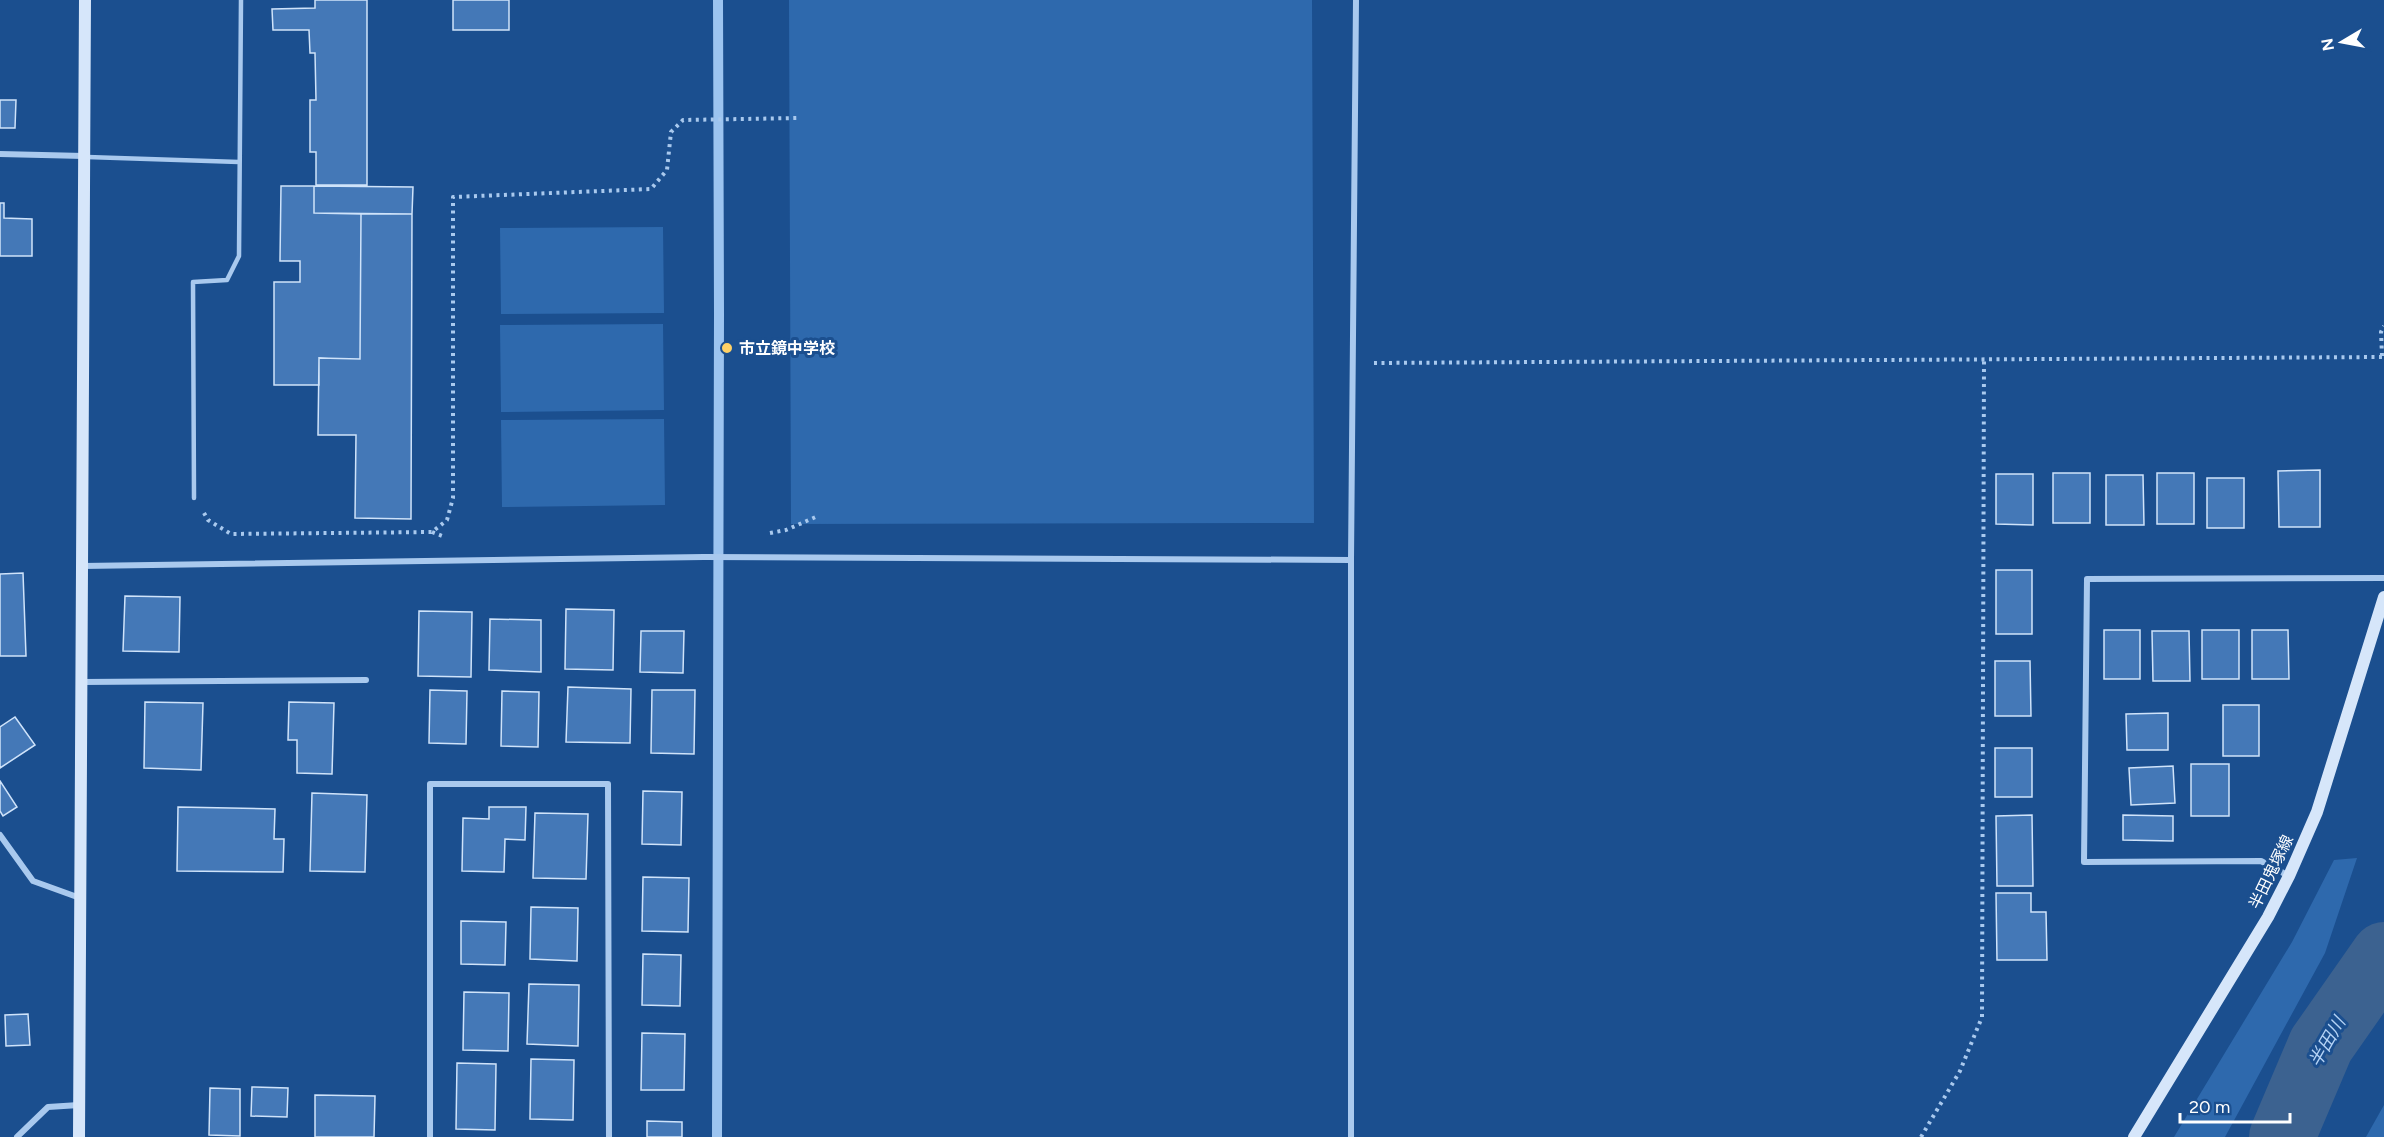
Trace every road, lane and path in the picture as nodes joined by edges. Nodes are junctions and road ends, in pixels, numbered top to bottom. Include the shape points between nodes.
1 (85, 0) edge
2 (241, 0) edge
3 (1356, 0) edge
4 (800, 118) dead end
5 (0, 154) edge
6 (84, 156) junction
7 (239, 162) junction
8 (2384, 326) edge
9 (2383, 356) edge
10 (1984, 359) junction
11 (1353, 363) junction
12 (194, 498) joint
13 (818, 516) dead end
14 (766, 534) dead end
15 (1351, 560) junction
16 (82, 566) junction
17 (2384, 578) edge
18 (2384, 597) edge
19 (366, 680) dead end
20 (81, 682) junction
21 (0, 835) edge
22 (2289, 876) junction
23 (80, 898) junction
24 (79, 1105) junction
25 (17, 1137) edge
26 (79, 1137) edge
27 (430, 1137) edge
28 (609, 1137) edge
29 (1352, 1137) edge
30 (1921, 1137) edge
31 (2134, 1137) edge

1 - 6 street
2 - 7 lane
3 - 11 street
4 - 12 path via 683,120 671,132 667,170 651,189 453,197 453,498 447,520 432,532 231,534 208,520
5 - 6 street
6 - 7 lane
6 - 16 street
7 - 12 lane via 239,255 227,280 193,282
8 - 9 path
9 - 10 path
10 - 11 path
10 - 30 path via 1982,1017 1960,1071
11 - 15 street
13 - 14 path
15 - 16 street via 704,557
15 - 29 street
16 - 20 street
17 - 22 street via 2087,579 2084,862 2261,861
18 - 22 street, 半田鬼塚線 via 2317,812
19 - 20 street
20 - 23 street
21 - 23 street via 33,881
22 - 31 street, 半田鬼塚線
23 - 24 street
24 - 25 street via 48,1107
24 - 26 street
27 - 28 street via 430,784 608,784

